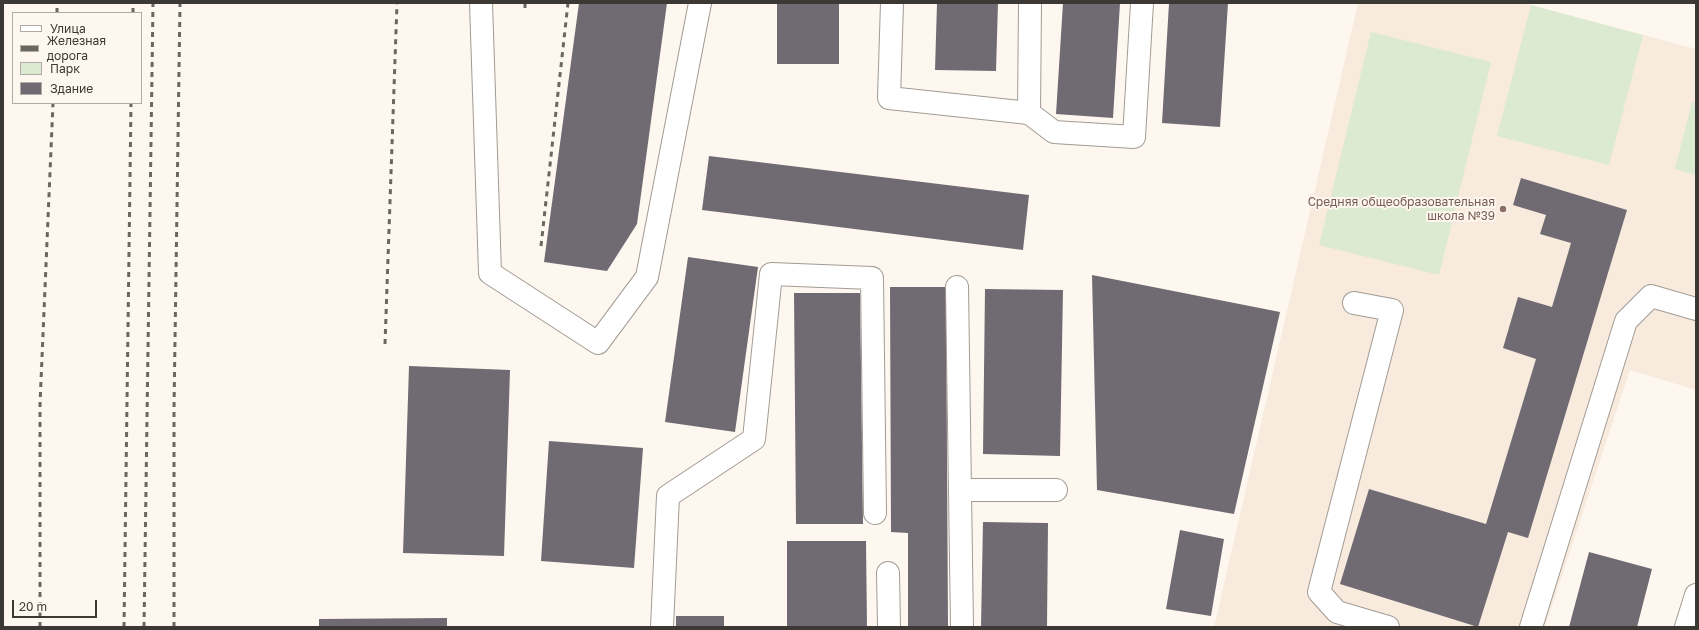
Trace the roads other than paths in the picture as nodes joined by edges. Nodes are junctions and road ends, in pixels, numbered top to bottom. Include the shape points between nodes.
1 (481, 3) edge
2 (700, 3) edge
3 (892, 3) edge
4 (1030, 3) edge
5 (1142, 3) edge
6 (1029, 113) junction
7 (957, 288) dead end
8 (1354, 303) dead end
9 (1696, 309) edge
10 (961, 490) junction
11 (1056, 490) dead end
12 (875, 513) dead end
13 (888, 573) dead end
14 (1696, 595) edge
15 (662, 627) edge
16 (889, 627) edge
17 (962, 627) edge
18 (1388, 627) edge
19 (1531, 627) edge
20 (1686, 627) edge

1 - 2 lane via 490,273 598,343 647,277
3 - 6 lane via 889,98
4 - 6 lane
5 - 6 lane via 1134,137 1054,132
7 - 10 lane
8 - 18 lane via 1392,310 1319,592 1337,612
9 - 19 lane via 1651,296 1626,321
10 - 11 lane
10 - 17 lane
12 - 15 lane via 872,278 771,274 754,439 668,496
13 - 16 lane
14 - 20 lane

